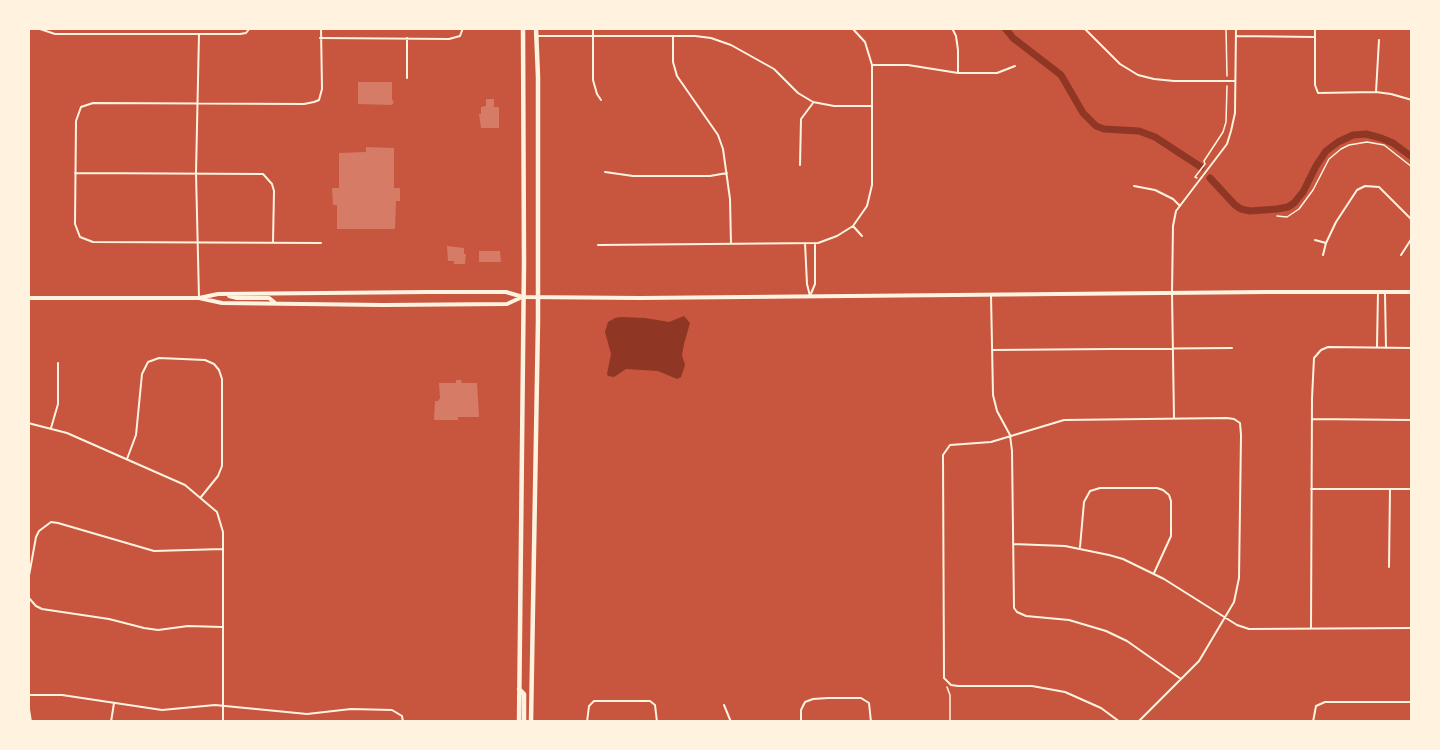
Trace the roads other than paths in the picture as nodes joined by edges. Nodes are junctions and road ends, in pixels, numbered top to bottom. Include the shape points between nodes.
1 (37, 28) edge
2 (321, 28) edge
3 (464, 28) edge
4 (523, 28) edge
5 (536, 28) edge
6 (593, 28) edge
7 (852, 28) edge
8 (952, 28) edge
9 (1084, 28) edge
10 (1236, 28) edge
11 (1315, 28) edge
12 (249, 30) edge
13 (199, 34) junction
14 (536, 36) junction
15 (593, 36) junction
16 (673, 36) junction
17 (1236, 36) junction
18 (1315, 37) junction
19 (320, 38) junction
20 (407, 38) junction
21 (1379, 40) dead end
22 (872, 65) junction
23 (1015, 66) dead end
24 (958, 73) junction
25 (407, 78) dead end
26 (1235, 81) junction
27 (1376, 92) junction
28 (601, 100) dead end
29 (1412, 100) edge
30 (813, 102) junction
31 (198, 104) junction
32 (872, 106) junction
33 (800, 165) dead end
34 (605, 172) dead end
35 (75, 173) junction
36 (196, 173) junction
37 (727, 174) junction
38 (1134, 186) dead end
39 (1180, 206) junction
40 (1412, 220) edge
41 (853, 226) junction
42 (862, 236) dead end
43 (1412, 238) edge
44 (1315, 240) dead end
45 (197, 242) junction
46 (273, 242) junction
47 (321, 243) dead end
48 (805, 243) junction
49 (815, 243) junction
50 (1326, 243) junction
51 (731, 244) junction
52 (598, 245) dead end
53 (1323, 255) dead end
54 (1401, 255) dead end
55 (1378, 292) junction
56 (1385, 292) junction
57 (1412, 292) edge
58 (1172, 293) junction
59 (222, 294) junction
60 (991, 294) junction
61 (810, 296) junction
62 (523, 297) junction
63 (538, 297) junction
64 (28, 298) edge
65 (199, 298) junction
66 (274, 303) junction
67 (1232, 348) dead end
68 (1377, 348) junction
69 (1386, 348) junction
70 (1412, 348) edge
71 (1174, 349) junction
72 (992, 350) junction
73 (58, 363) dead end
74 (1174, 419) junction
75 (1312, 419) junction
76 (1412, 420) edge
77 (28, 423) edge
78 (51, 428) junction
79 (1010, 435) junction
80 (127, 459) junction
81 (1311, 489) junction
82 (1390, 489) junction
83 (1412, 489) edge
84 (201, 497) junction
85 (1013, 544) junction
86 (1080, 548) junction
87 (223, 549) junction
88 (1389, 567) dead end
89 (1154, 573) junction
90 (28, 581) edge
91 (28, 597) edge
92 (1226, 617) junction
93 (223, 627) junction
94 (1311, 628) junction
95 (1412, 628) edge
96 (1181, 679) junction
97 (519, 689) junction
98 (28, 695) edge
99 (1412, 702) edge
100 (28, 703) edge
101 (114, 704) junction
102 (724, 705) dead end
103 (223, 706) junction
104 (31, 722) edge
105 (111, 722) edge
106 (223, 722) edge
107 (403, 722) edge
108 (519, 722) edge
109 (524, 722) edge
110 (531, 722) edge
111 (587, 722) edge
112 (657, 722) edge
113 (731, 722) edge
114 (801, 722) edge
115 (871, 722) edge
116 (1120, 722) edge
117 (1138, 722) edge
118 (1313, 722) edge

1 - 13 street via 55,34
2 - 19 street
3 - 20 street via 460,36 449,39
4 - 62 highway
5 - 14 highway
6 - 15 street
7 - 22 street via 865,42
8 - 24 street via 958,50
9 - 26 street via 1119,64 1138,75 1174,81
10 - 17 street
11 - 18 street
12 - 13 street via 240,34
13 - 31 street
14 - 15 street
14 - 63 highway
15 - 16 street
15 - 28 street via 593,80
16 - 30 street via 711,38 731,45 774,69
16 - 37 street via 677,76 718,135
17 - 18 street
17 - 26 street
18 - 27 street via 1318,93
19 - 20 street
19 - 31 street via 319,100 304,104
20 - 25 street
21 - 27 street
22 - 24 street via 908,65
22 - 32 street
23 - 24 street via 997,73
26 - 39 street via 1235,113 1227,144
27 - 29 street
30 - 32 street
30 - 33 street via 801,119
31 - 35 street via 93,103 81,107 76,121
31 - 36 street
32 - 41 street via 871,192 864,212
34 - 37 street via 633,176
35 - 36 street
35 - 45 street via 76,231 86,241
36 - 45 street
36 - 46 street via 256,173 268,178 274,191
37 - 51 street
38 - 39 street via 1155,190
39 - 58 street via 1173,226
40 - 50 street via 1379,188 1365,186 1357,190
41 - 42 street
41 - 49 street
43 - 54 street
44 - 50 street
45 - 46 street
45 - 65 street
46 - 47 street
48 - 49 street
48 - 51 street
48 - 61 street
49 - 61 street via 815,284
50 - 53 street
51 - 52 street
55 - 56 main road
55 - 58 main road
55 - 68 street
56 - 57 main road
56 - 69 street
58 - 60 main road
58 - 71 street
59 - 62 main road via 506,292
59 - 65 main road
59 - 66 main road via 269,298
60 - 61 main road
60 - 72 street
61 - 63 main road
62 - 63 main road
62 - 66 main road via 507,304
62 - 97 highway
63 - 110 highway
64 - 65 main road
65 - 66 main road via 222,303
67 - 71 street
68 - 69 street
68 - 75 street via 1328,348 1317,353 1313,365
69 - 70 street
71 - 72 street
71 - 74 street
72 - 79 street via 994,404
73 - 78 street via 58,404
74 - 79 street via 1062,420
74 - 92 street via 1227,418 1238,421 1241,430 1239,578
75 - 76 street
75 - 81 street
77 - 78 street
78 - 80 street
79 - 85 street
79 - 116 street via 987,442 954,444 944,455 946,682 957,686 1032,686 1056,690 1085,699
80 - 84 street via 185,485
80 - 84 street via 136,435 142,374 148,362 159,357 214,364 222,380 222,466
81 - 82 street
81 - 94 street
82 - 83 street
82 - 88 street
84 - 87 street via 220,518
85 - 86 street
85 - 96 street via 1012,602 1017,612 1070,620 1106,631
86 - 89 street
86 - 89 street via 1087,494 1100,489 1157,488 1167,492 1171,501 1171,536
87 - 90 street via 154,551 51,522 36,537
87 - 93 street
89 - 92 street
91 - 93 street via 42,609 151,629
92 - 94 street via 1249,629
92 - 96 street via 1199,661
93 - 103 street
94 - 95 street
96 - 117 street
97 - 108 highway
97 - 109 highway via 524,694
98 - 101 street via 62,695
99 - 118 street via 1325,702 1317,706
100 - 104 street
101 - 103 street via 162,710
101 - 105 street
102 - 113 street
103 - 106 street
103 - 107 street via 307,714 392,710 402,716
111 - 112 street via 589,706 594,701 650,701 655,705
114 - 115 street via 804,702 861,699 869,704

